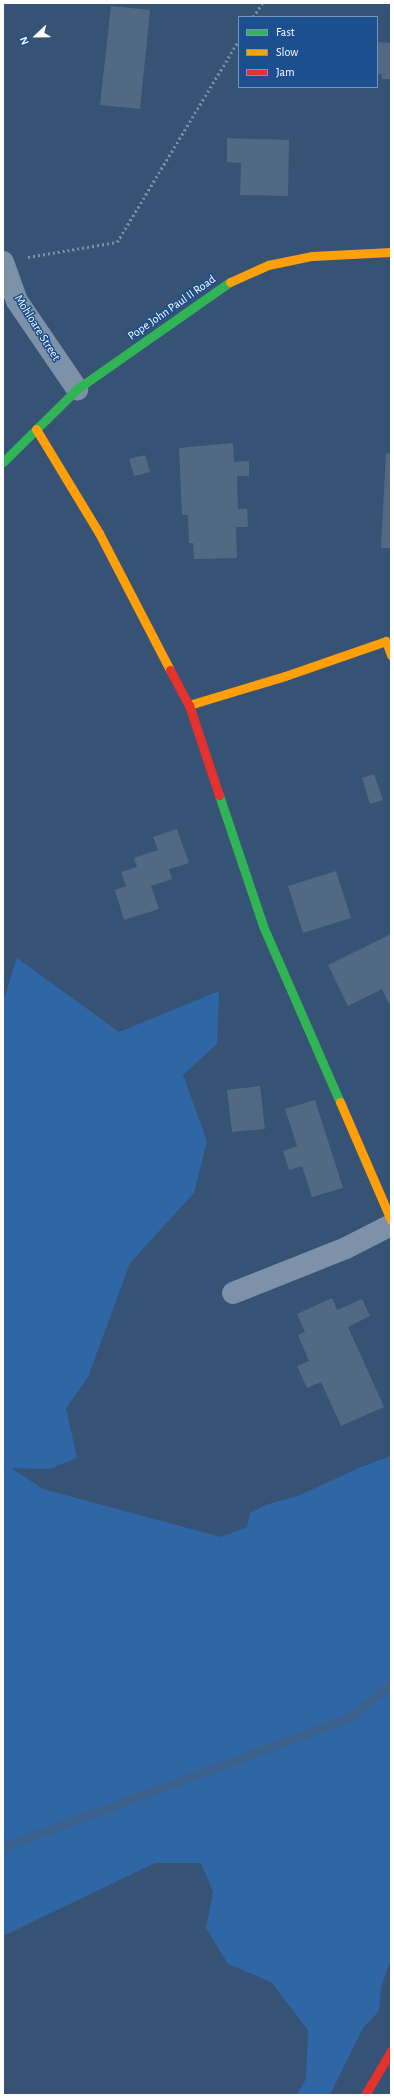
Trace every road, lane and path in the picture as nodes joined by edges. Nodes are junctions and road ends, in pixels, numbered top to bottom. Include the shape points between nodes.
1 (262, 3) edge
2 (254, 16) edge
3 (238, 42) edge
4 (391, 252) edge
5 (25, 257) dead end
6 (3, 262) edge
7 (77, 389) junction
8 (36, 429) junction
9 (3, 462) edge
10 (391, 655) edge
11 (189, 706) junction
12 (391, 1220) edge
13 (391, 1225) edge
14 (233, 1293) dead end
15 (391, 2051) edge
16 (365, 2095) edge

1 - 2 path
3 - 5 path via 116,242
4 - 7 street, Pope John Paul II Road via 312,256 268,265 236,278
6 - 7 street, Mohloare Street via 17,301
7 - 8 street, Pope John Paul II Road
8 - 9 street, Pope John Paul II Road
8 - 11 street via 99,533
10 - 11 street via 386,641
11 - 12 street via 263,926
13 - 14 street via 346,1248
15 - 16 street

